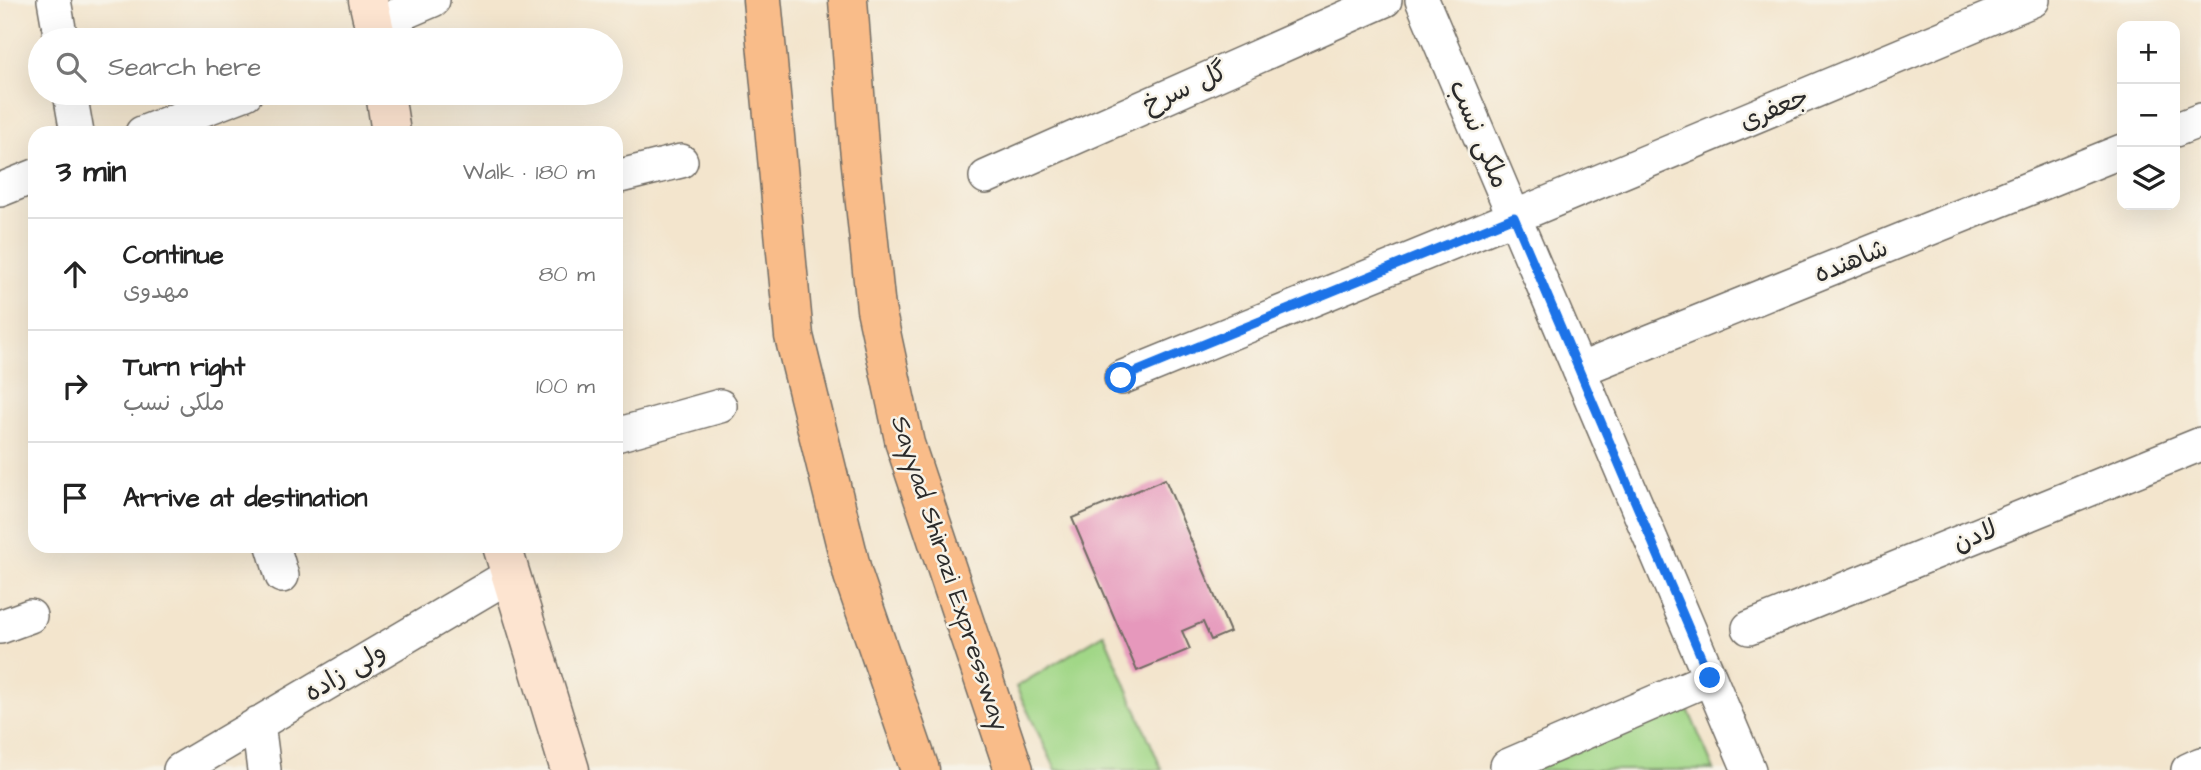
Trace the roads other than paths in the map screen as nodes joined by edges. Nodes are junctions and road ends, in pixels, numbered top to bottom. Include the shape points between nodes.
1 (54, 0) edge
2 (433, 0) edge
3 (762, 0) edge
4 (848, 0) edge
5 (1385, 0) edge
6 (1422, 0) edge
7 (2033, 0) edge
8 (375, 16) edge
9 (59, 28) edge
10 (72, 105) edge
11 (215, 105) edge
12 (387, 105) edge
13 (2201, 120) edge
14 (76, 126) edge
15 (161, 126) edge
16 (390, 126) edge
17 (2180, 128) edge
18 (2117, 154) edge
19 (681, 161) dead end
20 (623, 175) edge
21 (986, 177) dead end
22 (28, 179) edge
23 (0, 190) edge
24 (1514, 217) junction
25 (1579, 370) junction
26 (1121, 378) dead end
27 (720, 406) dead end
28 (623, 433) edge
29 (2201, 444) edge
30 (506, 560) edge
31 (1749, 628) dead end
32 (1710, 678) junction
33 (258, 723) junction
34 (2201, 764) edge
35 (1507, 766) dead end
36 (180, 770) edge
37 (264, 770) edge
38 (570, 770) edge
39 (920, 770) edge
40 (1014, 770) edge
41 (1749, 770) edge
42 (2188, 770) edge

1 - 9 street
2 - 8 street
3 - 39 highway via 794,335 853,575
4 - 40 highway, Sayyad Shirazi Expressway via 876,309 905,444
5 - 21 street, گل سرخ
6 - 24 street, ملکی نسب
7 - 24 street, جعفری
10 - 14 street
11 - 15 street
12 - 16 main road
13 - 17 street
18 - 25 street, شاهنده
19 - 20 street
22 - 23 street
24 - 25 street, ملکی نسب
24 - 26 street, جعفری
25 - 32 street, ملکی نسب
27 - 28 street
29 - 31 street, لادن
30 - 33 street, ولی زاده
30 - 38 main road
32 - 35 street
32 - 41 street, ملکی نسب
33 - 36 street, ولی زاده
33 - 37 street
34 - 42 street

